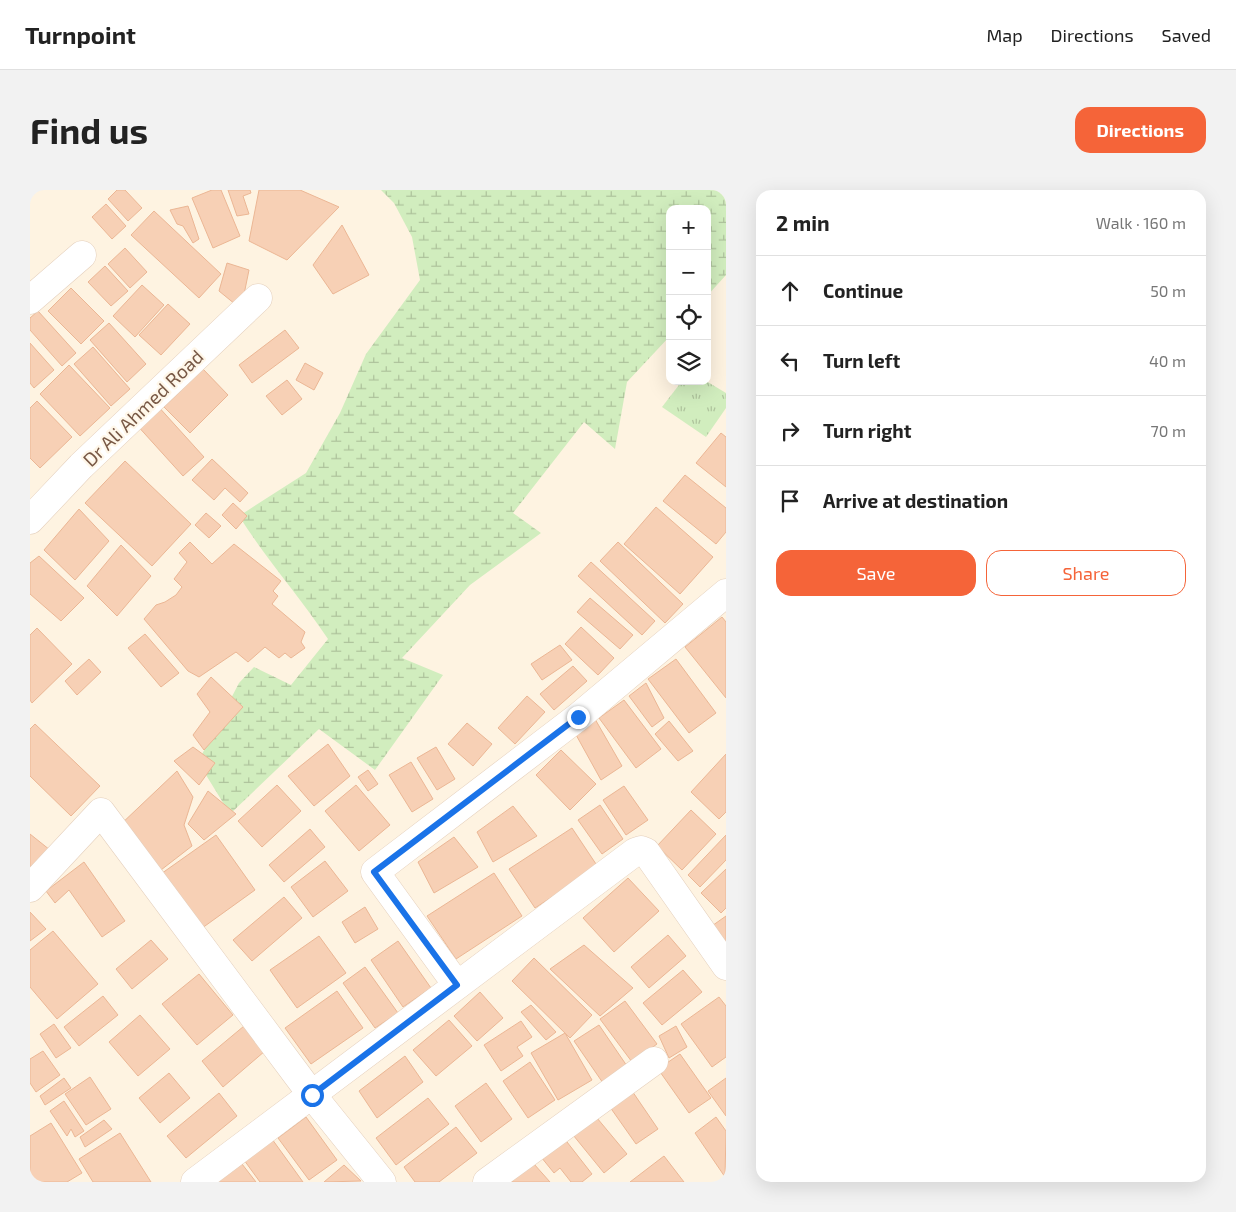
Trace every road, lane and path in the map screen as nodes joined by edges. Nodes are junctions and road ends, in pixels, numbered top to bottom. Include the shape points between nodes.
1 (82, 254) dead end
2 (258, 298) dead end
3 (30, 300) edge
4 (30, 520) edge
5 (726, 593) edge
6 (30, 888) edge
7 (726, 966) edge
8 (457, 985) junction
9 (654, 1061) dead end
10 (312, 1095) junction
11 (195, 1182) edge
12 (382, 1182) edge
13 (487, 1182) edge

1 - 3 street
2 - 4 street, Dr Ali Ahmed Road via 81,466
5 - 8 street via 578,717 374,872
6 - 10 street via 101,812
7 - 8 street via 646,852 641,850
8 - 10 street
9 - 13 street
10 - 11 street
10 - 12 street

